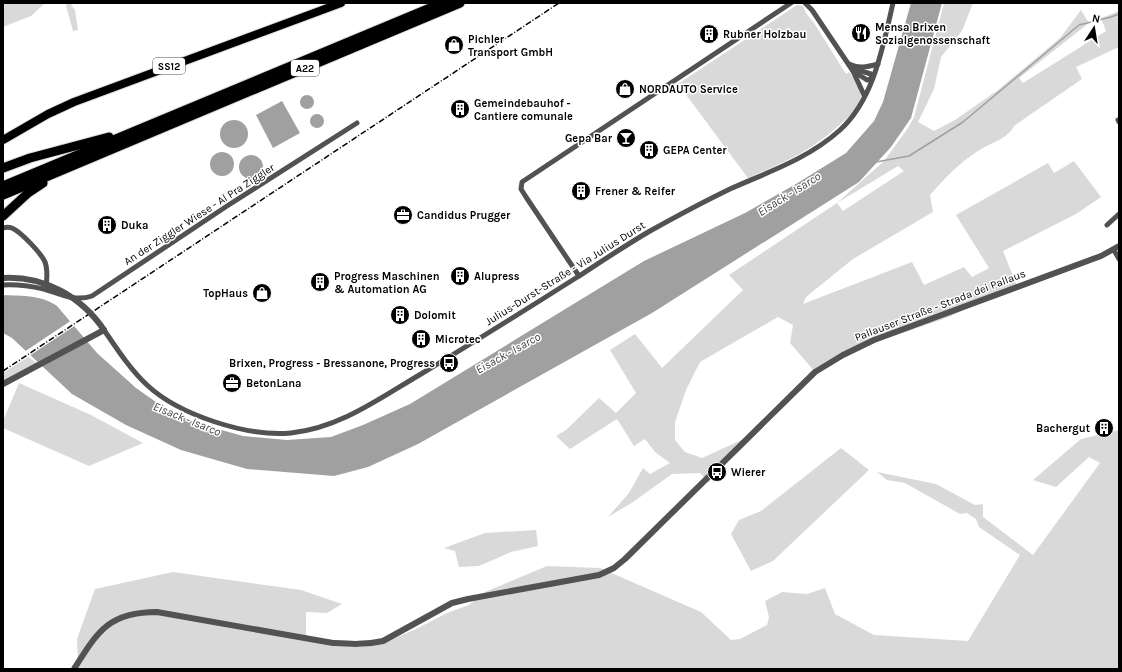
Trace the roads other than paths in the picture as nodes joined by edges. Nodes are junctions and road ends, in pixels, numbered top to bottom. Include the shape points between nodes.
1 (341, 3) edge
2 (442, 3) edge
3 (460, 3) edge
4 (791, 3) edge
5 (805, 3) edge
6 (893, 3) edge
7 (878, 64) junction
8 (854, 69) junction
9 (872, 79) junction
10 (864, 95) junction
11 (357, 123) dead end
12 (138, 130) junction
13 (3, 140) edge
14 (75, 164) junction
15 (4, 168) edge
16 (3, 186) edge
17 (3, 195) edge
18 (1119, 214) edge
19 (3, 216) edge
20 (1107, 225) dead end
21 (3, 228) edge
22 (1117, 248) edge
23 (1119, 259) edge
24 (579, 276) junction
25 (3, 278) edge
26 (3, 285) edge
27 (45, 290) junction
28 (104, 330) junction
29 (3, 384) edge
30 (74, 669) edge

1 - 13 main road, SS12 via 74,102
2 - 12 highway, A22
3 - 14 highway, A22
4 - 24 street via 522,182 521,188 526,197
5 - 8 street
6 - 7 street, Julius-Durst-Straße - Via Julius Durst
7 - 8 street
7 - 9 street, Julius-Durst-Straße - Via Julius Durst
8 - 9 street via 871,74
8 - 10 street
9 - 10 street, Julius-Durst-Straße - Via Julius Durst
10 - 24 street, Julius-Durst-Straße - Via Julius Durst via 854,114 842,128 801,158 728,190 672,219
11 - 27 street, An der Ziggler Wiese - Al Pra Ziggler via 92,296 74,298
12 - 15 highway via 30,158
12 - 16 highway, A22
14 - 17 highway, A22
14 - 19 highway via 34,188
18 - 20 street
21 - 27 street via 12,228 21,234 45,262
22 - 23 street
22 - 30 street, Pallauser Straße - Strada dei Pallaus via 874,340 815,372 626,559 599,575 452,603 371,644 333,643 157,612 130,614 102,630
24 - 28 street, Julius-Durst-Straße - Via Julius Durst via 361,410 320,428 288,433 269,433 228,425 169,402 147,385 128,364
25 - 28 street, bridge via 34,281 68,294 87,309
26 - 27 street, An der Ziggler Wiese - Al Pra Ziggler via 20,285
28 - 29 street

